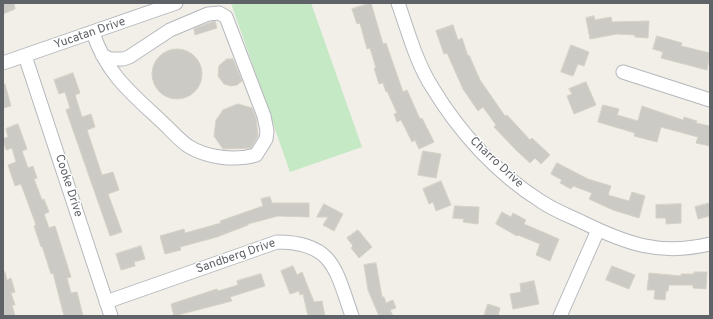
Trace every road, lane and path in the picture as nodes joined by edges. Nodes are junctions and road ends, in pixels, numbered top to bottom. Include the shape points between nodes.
1 (176, 3) edge
2 (398, 3) edge
3 (144, 9) edge
4 (93, 32) junction
5 (102, 55) junction
6 (25, 56) junction
7 (3, 63) edge
8 (623, 72) dead end
9 (710, 100) edge
10 (598, 230) junction
11 (710, 244) edge
12 (106, 302) junction
13 (111, 316) edge
14 (352, 316) edge
15 (560, 316) edge

1 - 3 street, Yucatan Drive
2 - 10 street, Charro Drive via 431,86 459,127 513,182 542,203
3 - 4 street, Yucatan Drive
4 - 5 street
4 - 6 street, Yucatan Drive
5 - 5 street via 121,83 187,145 214,156 238,158 256,155 264,146 267,131 264,116 246,64 223,15 208,14 170,30 129,57 116,60
6 - 7 street, Yucatan Drive
6 - 12 street, Cooke Drive
8 - 9 street
10 - 11 street, Charro Drive via 632,244 656,249 681,249
10 - 15 street
12 - 13 street, Cooke Drive
12 - 14 street, Sandberg Drive via 277,242 295,242 310,246 335,267

